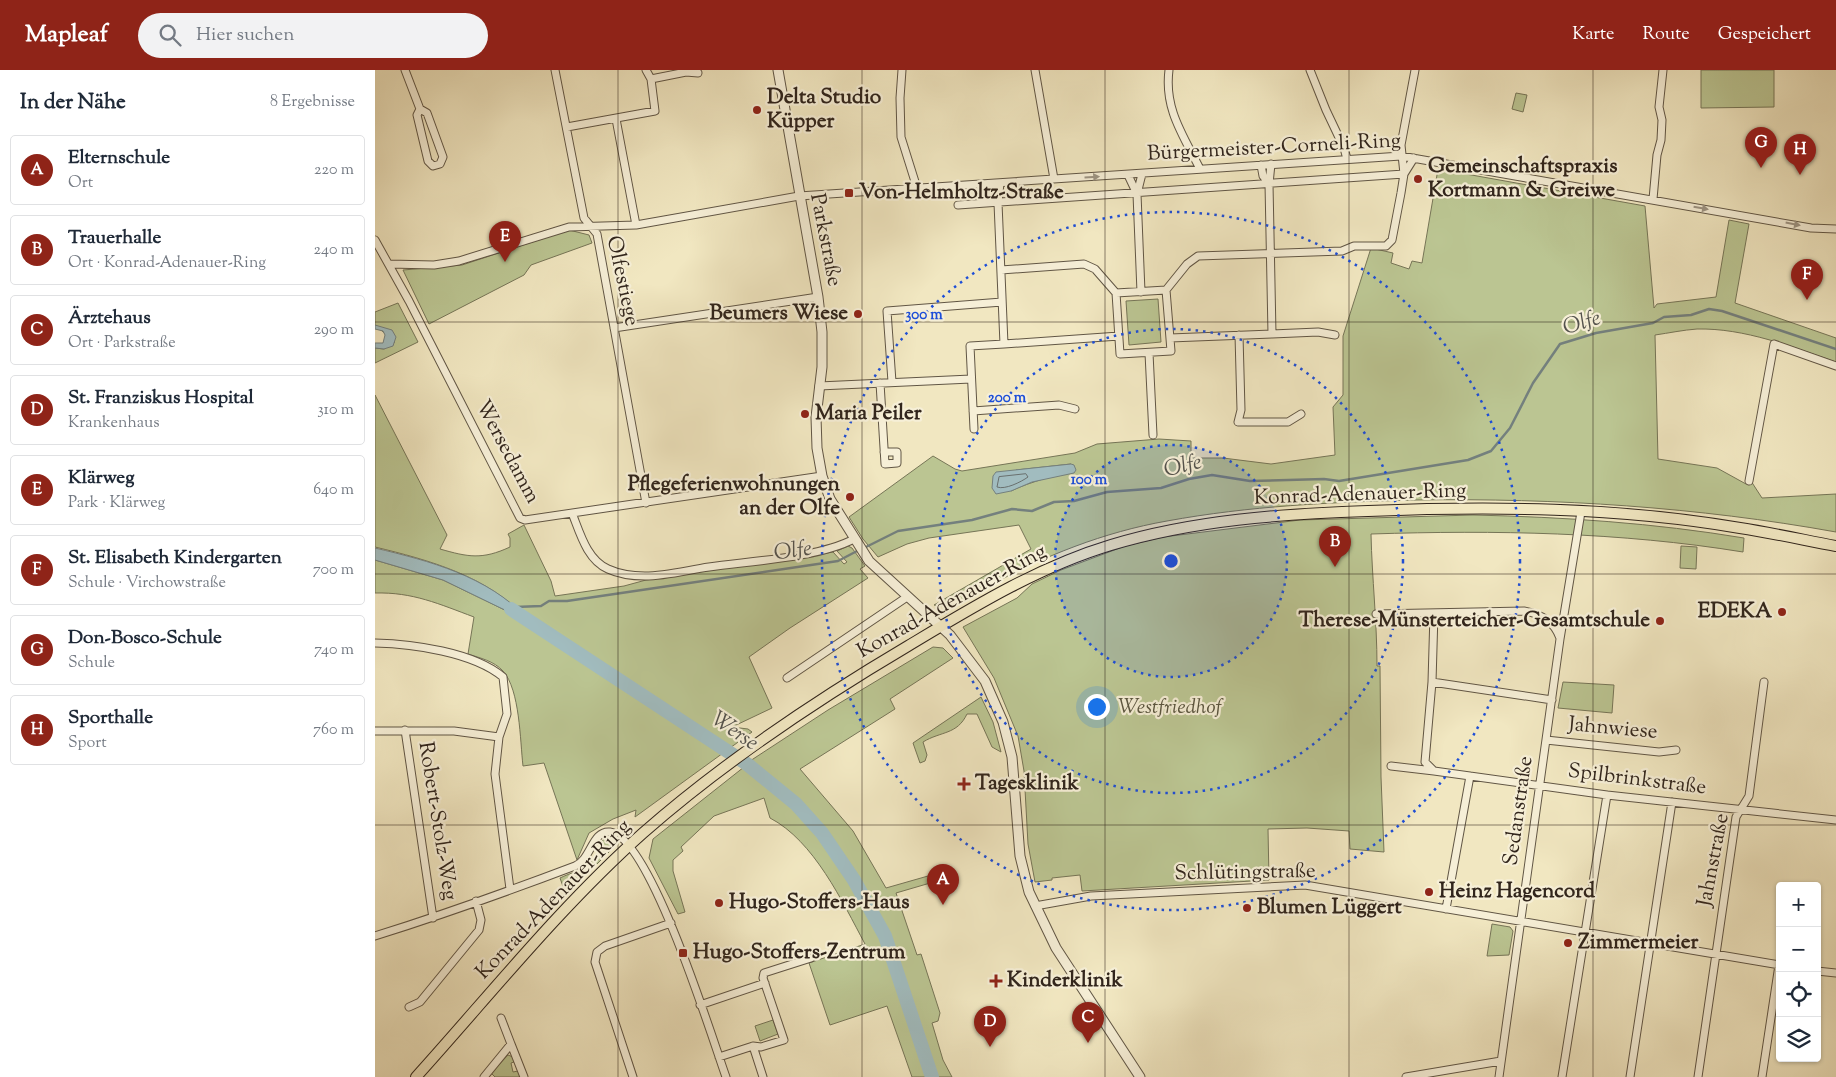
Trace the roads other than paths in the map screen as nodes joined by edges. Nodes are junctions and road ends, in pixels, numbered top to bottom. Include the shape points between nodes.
1 (405, 70) edge
2 (555, 70) edge
3 (646, 70) edge
4 (778, 70) edge
5 (902, 70) edge
6 (1035, 70) edge
7 (1169, 70) edge
8 (1310, 70) edge
9 (1415, 70) edge
10 (1663, 70) edge
11 (698, 73) dead end
12 (651, 79) junction
13 (420, 109) junction
14 (616, 119) junction
15 (567, 126) junction
16 (1401, 156) junction
17 (1414, 158) junction
18 (1347, 159) junction
19 (1271, 164) junction
20 (1261, 165) junction
21 (1200, 169) junction
22 (1141, 174) junction
23 (1404, 174) junction
24 (1129, 175) junction
25 (1055, 179) junction
26 (999, 183) junction
27 (1269, 184) junction
28 (917, 188) junction
29 (1137, 194) junction
30 (799, 196) junction
31 (1653, 199) junction
32 (998, 203) junction
33 (957, 205) dead end
34 (636, 225) junction
35 (589, 226) junction
36 (1836, 229) edge
37 (375, 240) edge
38 (1269, 253) junction
39 (389, 264) junction
40 (1001, 270) junction
41 (1166, 290) junction
42 (1141, 292) junction
43 (1116, 293) junction
44 (818, 298) junction
45 (1002, 302) junction
46 (614, 328) junction
47 (1272, 334) junction
48 (1239, 335) junction
49 (1119, 336) junction
50 (1335, 336) dead end
51 (1170, 338) junction
52 (1004, 344) junction
53 (1149, 353) junction
54 (1836, 366) edge
55 (971, 379) junction
56 (880, 382) junction
57 (892, 382) junction
58 (819, 386) junction
59 (1075, 409) dead end
60 (973, 411) junction
61 (1301, 414) dead end
62 (974, 429) dead end
63 (1153, 435) dead end
64 (884, 452) dead end
65 (822, 476) junction
66 (1749, 481) dead end
67 (647, 503) junction
68 (1581, 512) junction
69 (572, 513) junction
70 (858, 546) junction
71 (1836, 546) edge
72 (907, 597) junction
73 (1434, 613) junction
74 (1376, 614) dead end
75 (941, 626) junction
76 (1560, 639) junction
77 (375, 643) edge
78 (787, 678) dead end
79 (1432, 682) junction
80 (1764, 682) dead end
81 (1552, 700) junction
82 (405, 730) junction
83 (375, 731) edge
84 (499, 737) junction
85 (1546, 740) junction
86 (1676, 750) dead end
87 (1391, 766) dead end
88 (1434, 772) junction
89 (1469, 776) junction
90 (1539, 786) junction
91 (1607, 795) junction
92 (1672, 802) junction
93 (1741, 809) junction
94 (1836, 820) edge
95 (629, 846) junction
96 (509, 889) junction
97 (476, 901) junction
98 (1035, 906) junction
99 (1446, 909) junction
100 (433, 918) junction
101 (1521, 922) junction
102 (671, 923) junction
103 (1585, 933) junction
104 (375, 936) edge
105 (1651, 943) junction
106 (1715, 956) junction
107 (811, 958) dead end
108 (1776, 965) edge
109 (1778, 972) edge
110 (1821, 972) edge
111 (1836, 974) edge
112 (765, 983) junction
113 (700, 1005) junction
114 (409, 1007) dead end
115 (501, 1018) dead end
116 (511, 1044) junction
117 (753, 1046) junction
118 (719, 1058) junction
119 (1501, 1061) junction
120 (417, 1077) edge
121 (484, 1077) edge
122 (524, 1077) edge
123 (633, 1077) edge
124 (726, 1077) edge
125 (763, 1077) edge
126 (1140, 1077) edge
127 (1406, 1077) edge
128 (1499, 1077) edge
129 (1562, 1077) edge
130 (1630, 1077) edge
131 (1698, 1077) edge
132 (1762, 1077) edge

1 - 13 street
2 - 15 street, Olfestiege
3 - 12 street
4 - 30 street, Parkstraße
5 - 28 street via 901,137
6 - 25 street
7 - 21 street via 1167,94 1170,106
8 - 18 street
9 - 16 street
10 - 31 street via 1660,83 1661,140
11 - 12 street via 686,72
12 - 14 street via 655,111
13 - 13 street via 417,115 428,161 433,166 440,164 443,157 427,114
14 - 15 street
14 - 34 street
15 - 35 street, Olfestiege via 584,218
16 - 17 street, Bürgermeister-Corneli-Ring
16 - 18 street, Bürgermeister-Corneli-Ring
16 - 23 street
17 - 23 street
17 - 31 street, Bürgermeister-Corneli-Ring
18 - 19 street, Bürgermeister-Corneli-Ring
19 - 20 street, Bürgermeister-Corneli-Ring
19 - 27 street
20 - 21 street, Bürgermeister-Corneli-Ring
20 - 27 street
21 - 22 street, Bürgermeister-Corneli-Ring
22 - 24 street, Bürgermeister-Corneli-Ring
22 - 29 street
23 - 27 street, Bürgermeister-Corneli-Ring
23 - 38 street via 1392,240 1386,246
25 -> 24 street, Bürgermeister-Corneli-Ring
24 - 29 street
25 - 26 street, Bürgermeister-Corneli-Ring
26 - 28 street, Bürgermeister-Corneli-Ring
26 - 32 street
27 - 29 street, Bürgermeister-Corneli-Ring
27 - 38 street
28 - 30 street, Bürgermeister-Corneli-Ring
29 - 32 street, Bürgermeister-Corneli-Ring
29 - 42 street
30 - 34 street, Bürgermeister-Corneli-Ring
30 - 44 street, Parkstraße
31 -> 36 street, Bürgermeister-Corneli-Ring via 1811,228
32 - 33 street, Bürgermeister-Corneli-Ring
32 - 40 street
34 - 35 street, Bürgermeister-Corneli-Ring
35 - 39 street, Bürgermeister-Corneli-Ring via 569,227 459,261 419,266
35 - 46 street, Olfestiege via 597,234
37 - 39 street, Wersedamm
38 - 41 street via 1198,256 1187,264
38 - 47 street
39 - 69 street, Wersedamm via 519,518 525,520
40 - 43 street via 1084,264 1095,269
40 - 45 street
41 - 42 street
41 - 51 street
42 - 43 street
43 - 49 street
44 - 46 street
44 - 58 street, Parkstraße via 822,332
45 - 52 street
45 - 57 street via 887,311
46 - 67 street, Olfestiege
47 - 48 street
47 - 50 street via 1318,332
48 - 51 street
48 - 61 street via 1241,410 1238,422 1288,422
49 - 52 street
49 - 53 street via 1120,354
51 - 53 street via 1171,351
52 - 55 street via 970,346
53 - 63 street
54 - 66 street via 1774,344
55 - 57 street
55 - 60 street
56 - 57 street
56 - 58 street
56 - 64 street
58 - 65 street, Parkstraße via 815,417
59 - 60 street via 1059,405
60 - 62 street
65 - 67 street, Wersedamm
65 - 70 street, Parkstraße via 836,511
67 - 69 street, Wersedamm
68 - 71 main road, Konrad-Adenauer-Ring via 1689,521
68 - 75 main road, Konrad-Adenauer-Ring via 1475,509 1355,511 1257,517 1192,526 1115,544 1046,568
68 - 76 street, Sedanstraße
69 - 70 street via 587,549 597,562 608,569 646,576
70 - 72 street, Parkstraße
72 - 75 street, Parkstraße
72 - 78 street
73 - 74 street
73 - 76 street via 1513,610 1535,613 1553,624
73 - 79 street
75 - 95 main road, Konrad-Adenauer-Ring via 847,682 749,748
75 - 98 street, Parkstraße via 964,651 985,682 1006,730 1015,773 1020,856
76 - 81 street, Sedanstraße
77 - 84 street via 451,654 491,668 503,677 507,714
79 - 81 street
79 - 88 street via 1425,762
80 - 93 street, Jahnstraße via 1749,796
81 - 85 street, Sedanstraße
82 - 83 street
82 - 84 street via 454,731
82 - 100 street, Robert-Stolz-Weg
84 - 96 street via 495,774
85 - 86 street, Jahnwiese via 1659,752
85 - 90 street, Sedanstraße
87 - 88 street, Spilbrinkstraße
88 - 89 street, Spilbrinkstraße
89 - 90 street, Spilbrinkstraße
89 - 99 street
90 - 91 street, Spilbrinkstraße
90 - 101 street, Sedanstraße
91 - 92 street, Spilbrinkstraße
91 - 103 street
92 - 93 street, Spilbrinkstraße
92 - 105 street
93 - 94 street, Spilbrinkstraße
93 - 106 street, Jahnstraße via 1736,817
95 - 96 street via 619,835 604,832 580,864
95 - 102 street via 644,868
95 - 120 main road, Konrad-Adenauer-Ring via 563,912
96 - 97 street
97 - 100 street
97 - 114 street via 481,920 479,930 420,1002
98 - 99 street, Schlütingstraße via 1091,896 1305,885
98 - 126 street, Parkstraße via 1056,948
99 - 101 street, Schlütingstraße
100 - 104 street
101 - 103 street, Schlütingstraße
101 - 119 street, Sedanstraße
102 - 113 street
102 - 123 street via 605,946 597,952 595,962
103 - 105 street, Schlütingstraße
103 - 129 street
105 - 106 street, Schlütingstraße
105 - 130 street
106 - 108 street, Schlütingstraße
106 - 131 street, Jahnstraße
107 - 112 street via 765,972
109 - 132 street
110 - 111 street
112 - 113 street
112 - 117 street via 784,1040 761,1047
113 - 118 street
115 - 116 street
116 - 121 street
116 - 122 street
117 - 118 street
117 - 125 street
118 - 124 street
119 - 127 street
119 - 128 street, Sedanstraße

